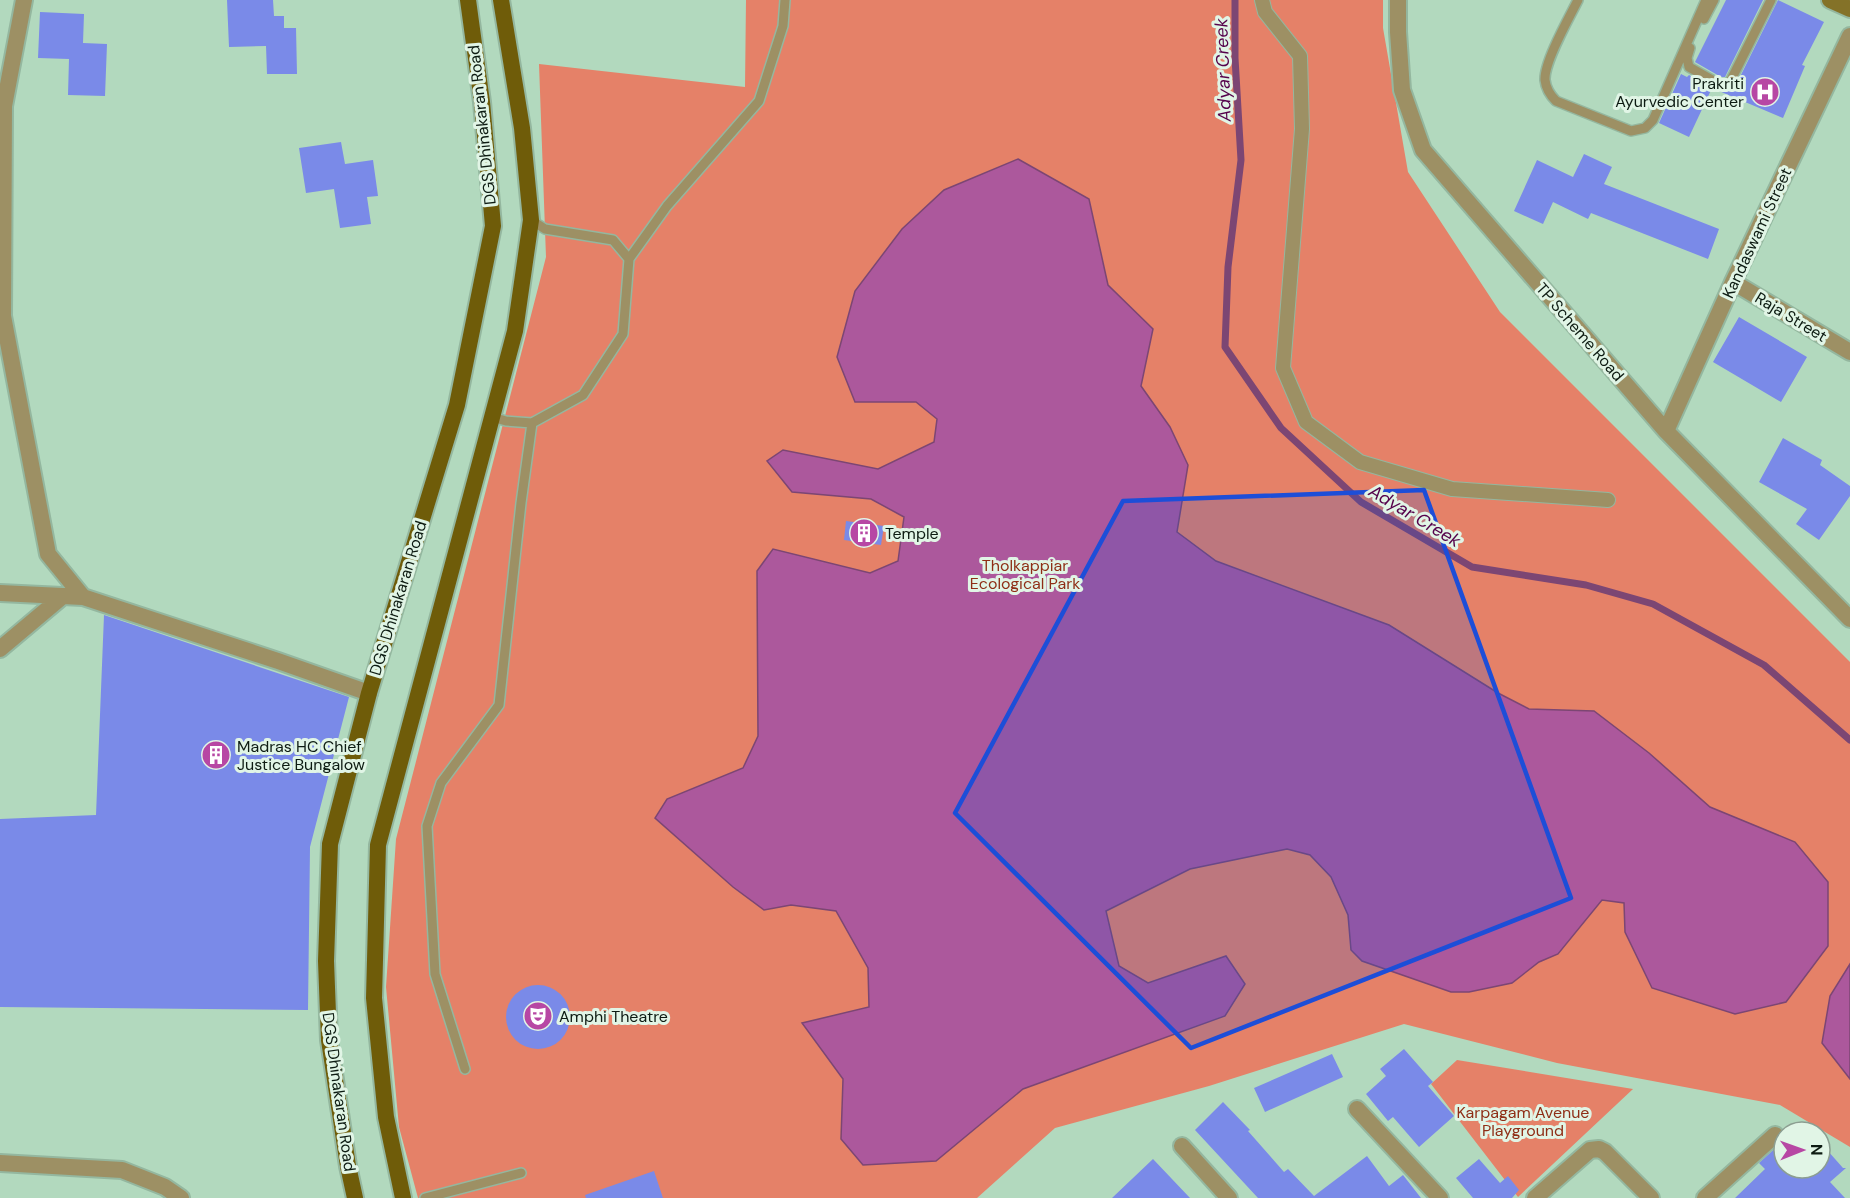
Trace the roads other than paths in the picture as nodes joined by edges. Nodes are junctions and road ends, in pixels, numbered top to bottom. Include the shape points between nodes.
1 (24, 0) edge
2 (468, 0) edge
3 (501, 0) edge
4 (785, 0) edge
5 (1262, 0) edge
6 (1398, 0) edge
7 (1578, 0) edge
8 (1706, 0) edge
9 (1714, 0) edge
10 (1771, 0) edge
11 (1830, 0) edge
12 (1850, 9) edge
13 (1850, 36) edge
14 (2, 176) edge
15 (531, 220) junction
16 (629, 259) junction
17 (1733, 282) junction
18 (1850, 352) edge
19 (492, 417) junction
20 (532, 423) junction
21 (1666, 431) junction
22 (1608, 500) dead end
23 (0, 593) edge
24 (63, 596) junction
25 (83, 597) junction
26 (1850, 619) edge
27 (0, 649) edge
28 (369, 693) junction
29 (465, 1069) dead end
30 (1357, 1109) dead end
31 (1772, 1138) edge
32 (1182, 1146) dead end
33 (0, 1163) edge
34 (521, 1173) dead end
35 (182, 1198) edge
36 (356, 1198) edge
37 (403, 1198) edge
38 (425, 1198) edge
39 (1229, 1198) edge
40 (1440, 1198) edge
41 (1535, 1198) edge
42 (1651, 1198) edge
43 (1705, 1198) edge

1 - 14 street via 4,106
2 - 28 main road, DGS Dhinakaran Road via 493,226 457,405
3 - 15 main road, DGS Dhinakaran Road via 522,128
4 - 16 lane via 783,26 759,101 667,206
5 - 22 street via 1265,12 1300,56 1302,129 1283,368 1306,422 1360,462 1452,489
6 - 21 street, TP Scheme Road via 1402,90 1423,150
7 - 8 lane via 1548,65 1548,93 1556,101 1631,130 1645,129 1653,120
9 - 10 lane via 1690,48 1687,64 1724,86 1731,82
11 - 12 main road
13 - 17 street, Kandaswami Street
14 - 25 street via 3,316 48,554
15 - 16 lane via 545,229 613,240
15 - 19 main road, DGS Dhinakaran Road via 515,331
16 - 20 lane via 623,334 583,395
17 - 18 street, Raja Street
17 - 21 street, Kandaswami Street
19 - 20 lane
19 - 37 main road, DGS Dhinakaran Road via 378,845 374,998 386,1117
20 - 29 lane via 498,705 441,783 427,826 435,975
21 - 26 street, TP Scheme Road
23 - 24 street
24 - 25 street
24 - 27 street
25 - 28 street
28 - 36 main road, DGS Dhinakaran Road via 330,844 326,961 329,1040
30 - 40 street
31 - 43 street
32 - 39 street
33 - 35 street via 122,1170
34 - 38 lane
41 - 42 street via 1595,1149 1605,1152

